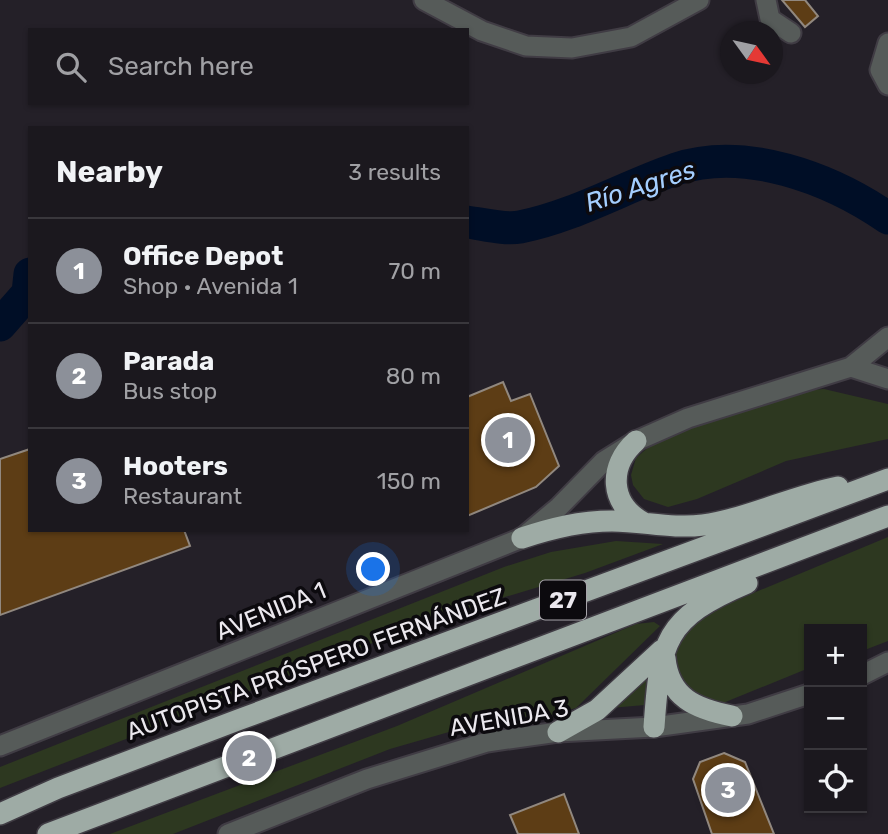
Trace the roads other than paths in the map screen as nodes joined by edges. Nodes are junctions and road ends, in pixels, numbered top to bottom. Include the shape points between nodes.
1 (424, 0) edge
2 (699, 0) edge
3 (766, 0) edge
4 (791, 33) dead end
5 (888, 43) edge
6 (888, 85) edge
7 (888, 337) edge
8 (851, 367) junction
9 (888, 379) edge
10 (636, 441) junction
11 (888, 478) edge
12 (888, 516) edge
13 (646, 524) junction
14 (522, 538) junction
15 (664, 649) junction
16 (888, 662) edge
17 (867, 672) edge
18 (804, 696) edge
19 (732, 716) junction
20 (654, 727) junction
21 (558, 732) junction
22 (0, 746) edge
23 (0, 814) edge
24 (48, 834) edge
25 (228, 834) edge

1 - 2 street via 482,31 526,46 572,48 631,37
3 - 4 street via 769,19
5 - 6 street via 880,70
7 - 8 street
8 - 9 street
8 - 10 street, AVENIDA 1 via 688,418
10 - 13 highway via 618,464 616,493 632,517
10 - 14 street, AVENIDA 1 via 604,461
11 - 13 highway via 800,494 705,524
11 - 23 highway, AUTOPISTA PRÓSPERO FERNÁNDEZ / 27 via 225,725
12 - 15 highway via 696,607 680,622
12 - 24 highway, 27
13 - 14 highway via 583,522
14 - 22 street, AVENIDA 1
15 - 19 highway via 666,672 679,695 705,710
15 - 20 highway
15 - 21 highway via 597,710
16 - 17 street
18 - 19 street, AVENIDA 3
19 - 20 street, AVENIDA 3
20 - 21 street, AVENIDA 3
21 - 25 street, AVENIDA 3 via 487,742 438,756

